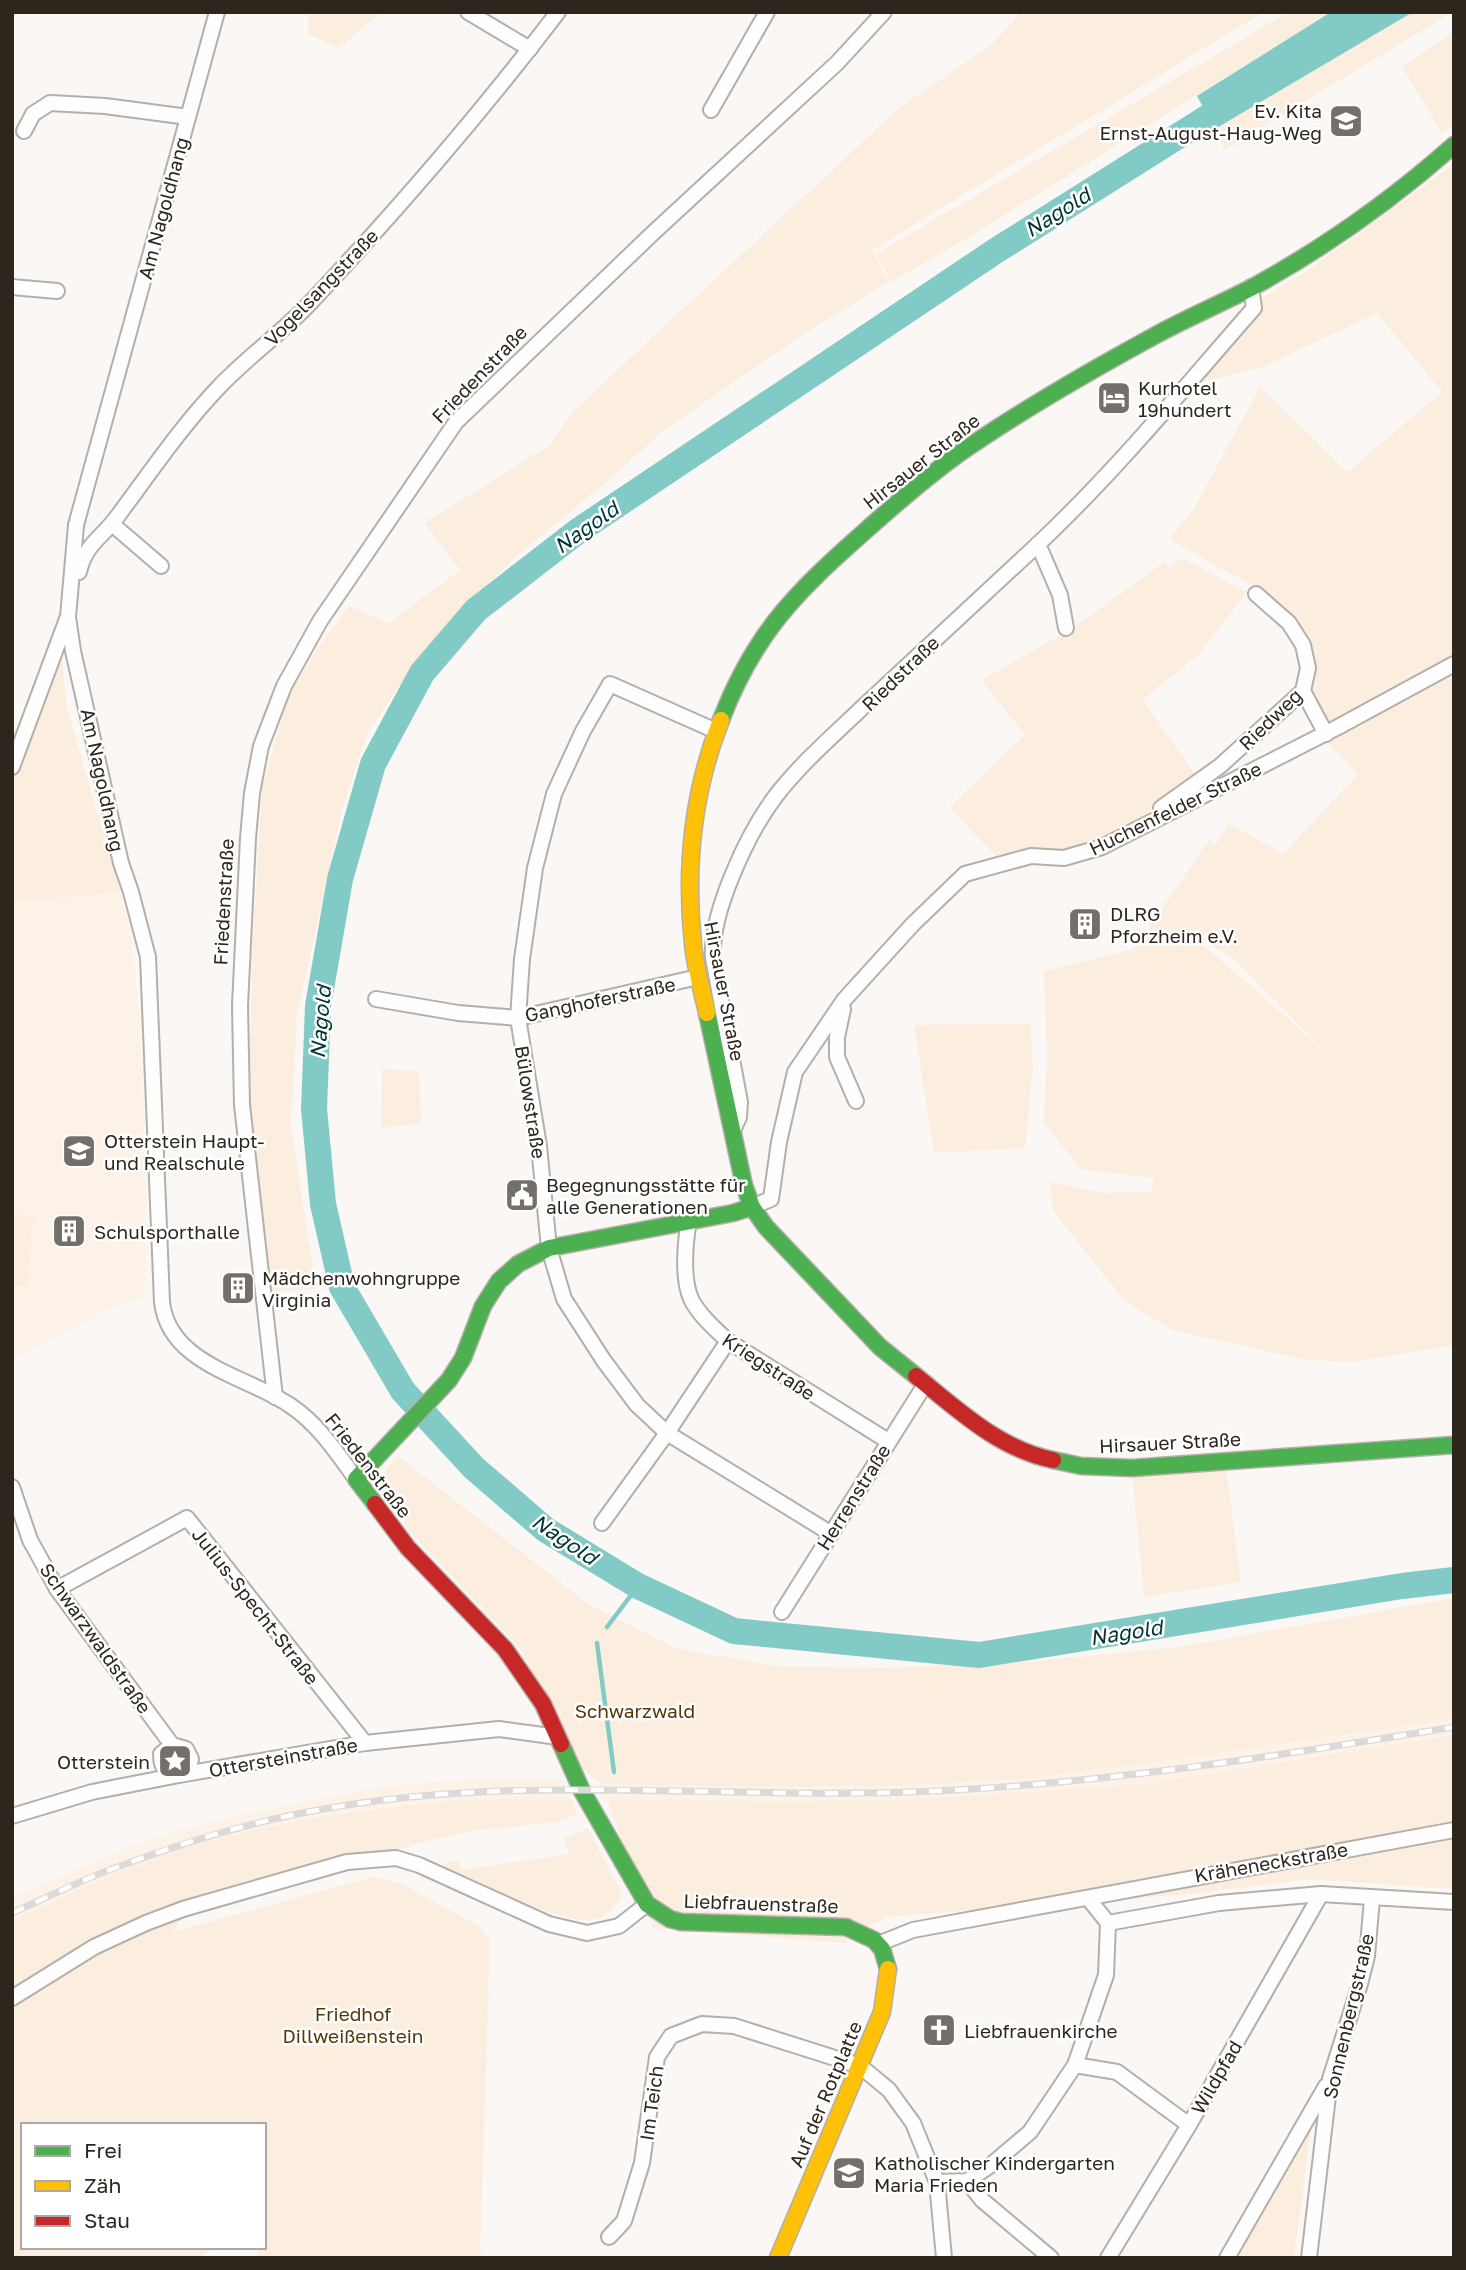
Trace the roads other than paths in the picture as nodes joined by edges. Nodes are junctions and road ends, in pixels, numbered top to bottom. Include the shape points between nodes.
1 (217, 12) edge
2 (468, 12) edge
3 (558, 12) edge
4 (767, 12) edge
5 (884, 12) edge
6 (530, 49) junction
7 (711, 110) dead end
8 (188, 117) junction
9 (24, 131) dead end
10 (1454, 145) edge
11 (12, 287) edge
12 (1251, 287) junction
13 (57, 291) dead end
14 (112, 524) junction
15 (1038, 544) junction
16 (161, 566) dead end
17 (1256, 594) dead end
18 (68, 617) junction
19 (1066, 628) dead end
20 (1454, 664) edge
21 (1303, 691) junction
22 (716, 731) junction
23 (1325, 734) junction
24 (12, 767) edge
25 (1149, 822) junction
26 (698, 977) junction
27 (376, 999) dead end
28 (844, 1000) junction
29 (518, 1018) junction
30 (856, 1101) dead end
31 (733, 1132) junction
32 (752, 1207) junction
33 (689, 1222) junction
34 (549, 1248) junction
35 (728, 1341) junction
36 (926, 1383) junction
37 (275, 1396) junction
38 (667, 1433) junction
39 (888, 1441) junction
40 (1454, 1445) edge
41 (356, 1479) junction
42 (12, 1486) edge
43 (602, 1523) dead end
44 (830, 1533) junction
45 (57, 1589) junction
46 (782, 1612) dead end
47 (558, 1737) junction
48 (365, 1743) junction
49 (179, 1775) junction
50 (12, 1816) edge
51 (1454, 1830) edge
52 (1321, 1894) junction
53 (1088, 1898) junction
54 (1372, 1899) junction
55 (1454, 1902) edge
56 (647, 1904) junction
57 (1108, 1923) junction
58 (878, 1944) junction
59 (12, 1998) edge
60 (1075, 2065) junction
61 (860, 2066) junction
62 (1330, 2079) junction
63 (1189, 2125) junction
64 (967, 2181) junction
65 (937, 2182) junction
66 (609, 2236) dead end
67 (778, 2258) edge
68 (944, 2258) edge
69 (1051, 2258) edge
70 (1108, 2258) edge
71 (1227, 2258) edge
72 (1309, 2258) edge

1 - 8 street, Am Nagoldhang
2 - 6 street
3 - 6 street, Vogelsangstraße
4 - 7 street
5 - 37 street, Friedenstraße via 837,63 456,422 320,621 284,686 261,746 252,793 240,966 242,1105
6 - 14 street, Vogelsangstraße via 309,303 203,405
8 - 9 street, Am Nagoldhang via 50,103 33,114
8 - 18 street, Am Nagoldhang via 76,525
10 - 12 main road, Hirsauer Straße via 1363,219
11 - 13 street
12 - 15 street, Riedstraße via 1254,308 1184,390
12 - 22 main road, Hirsauer Straße via 1146,339 1005,423 929,477 793,598 755,650
14 - 16 street
14 - 18 street, Vogelsangstraße via 83,554
15 - 19 street via 1060,595
15 - 31 street, Riedstraße via 830,740 776,796 749,836 712,939 740,1102
17 - 21 street, Riedweg via 1289,622 1303,645 1308,668
18 - 24 street
18 - 37 street, Am Nagoldhang via 121,863 148,957 166,1322 196,1356
20 - 23 street, Huchenfelder Straße
21 - 23 street
21 - 25 street, Riedweg via 1220,766 1155,812
22 - 26 main road, Hirsauer Straße via 696,804 688,865
22 - 29 street, Bülowstraße via 610,684 554,794 535,868
23 - 25 street, Huchenfelder Straße
25 - 28 street, Huchenfelder Straße via 1102,847 1064,858 1031,856 965,874
26 - 29 street, Ganghoferstraße
26 - 31 main road, Hirsauer Straße
27 - 29 street, Ganghoferstraße
28 - 30 street via 837,1057
28 - 32 street, Huchenfelder Straße via 795,1072 771,1199
29 - 34 street, Bülowstraße via 539,1146
31 - 32 main road, Hirsauer Straße
32 - 33 main road
32 - 36 main road, Hirsauer Straße via 880,1347
33 - 34 main road
33 - 35 street, Kriegstraße via 685,1261 691,1298
34 - 38 street, Bülowstraße via 564,1299 590,1340 637,1405
34 - 41 main road via 518,1264 499,1281 449,1380
35 - 38 street
35 - 39 street, Kriegstraße
36 - 39 street, Herrenstraße
36 - 40 main road, Hirsauer Straße via 1003,1442 1042,1458 1081,1466 1132,1468
37 - 41 street, Friedenstraße via 324,1437
38 - 43 street
38 - 44 street, Bülowstraße
39 - 44 street, Herrenstraße
41 - 47 main road, Friedenstraße via 408,1548 505,1648 529,1681
42 - 45 street, Schwarzwaldstraße via 30,1540
44 - 46 street, Herrenstraße
45 - 48 street, Julius-Specht-Straße via 187,1518
45 - 49 street, Schwarzwaldstraße via 172,1745 186,1749 189,1767
47 - 48 street, Ottersteinstraße via 499,1729
47 - 56 main road, Friedenstraße via 582,1791
48 - 49 street, Ottersteinstraße
49 - 50 street, Ottersteinstraße via 92,1792
51 - 53 street, Kräheneckstraße
52 - 54 street
52 - 57 street via 1219,1903
52 - 63 street, Wildpfad
53 - 57 street
53 - 58 street via 913,1930
54 - 55 street
54 - 62 street, Sonnenbergstraße via 1367,1956
56 - 58 main road, Liebfrauenstraße via 681,1922 829,1925 860,1931
56 - 59 street via 620,1926 587,1933 549,1923 396,1858 347,1862 146,1923 94,1947
57 - 60 street via 1106,1975
58 - 61 main road, Auf der Rotplatte via 888,1963 887,1990
60 - 63 street via 1117,2072
60 - 64 street via 1030,2132
61 - 65 street via 889,2090 913,2123
61 - 66 street, Im Teich via 734,2026 702,2024 671,2036 657,2057 642,2163 624,2221
61 - 67 main road, Auf der Rotplatte
62 - 71 street
62 - 72 street, Sonnenbergstraße
63 - 70 street, Wildpfad
64 - 65 street
64 - 69 street via 982,2200
65 - 68 street

